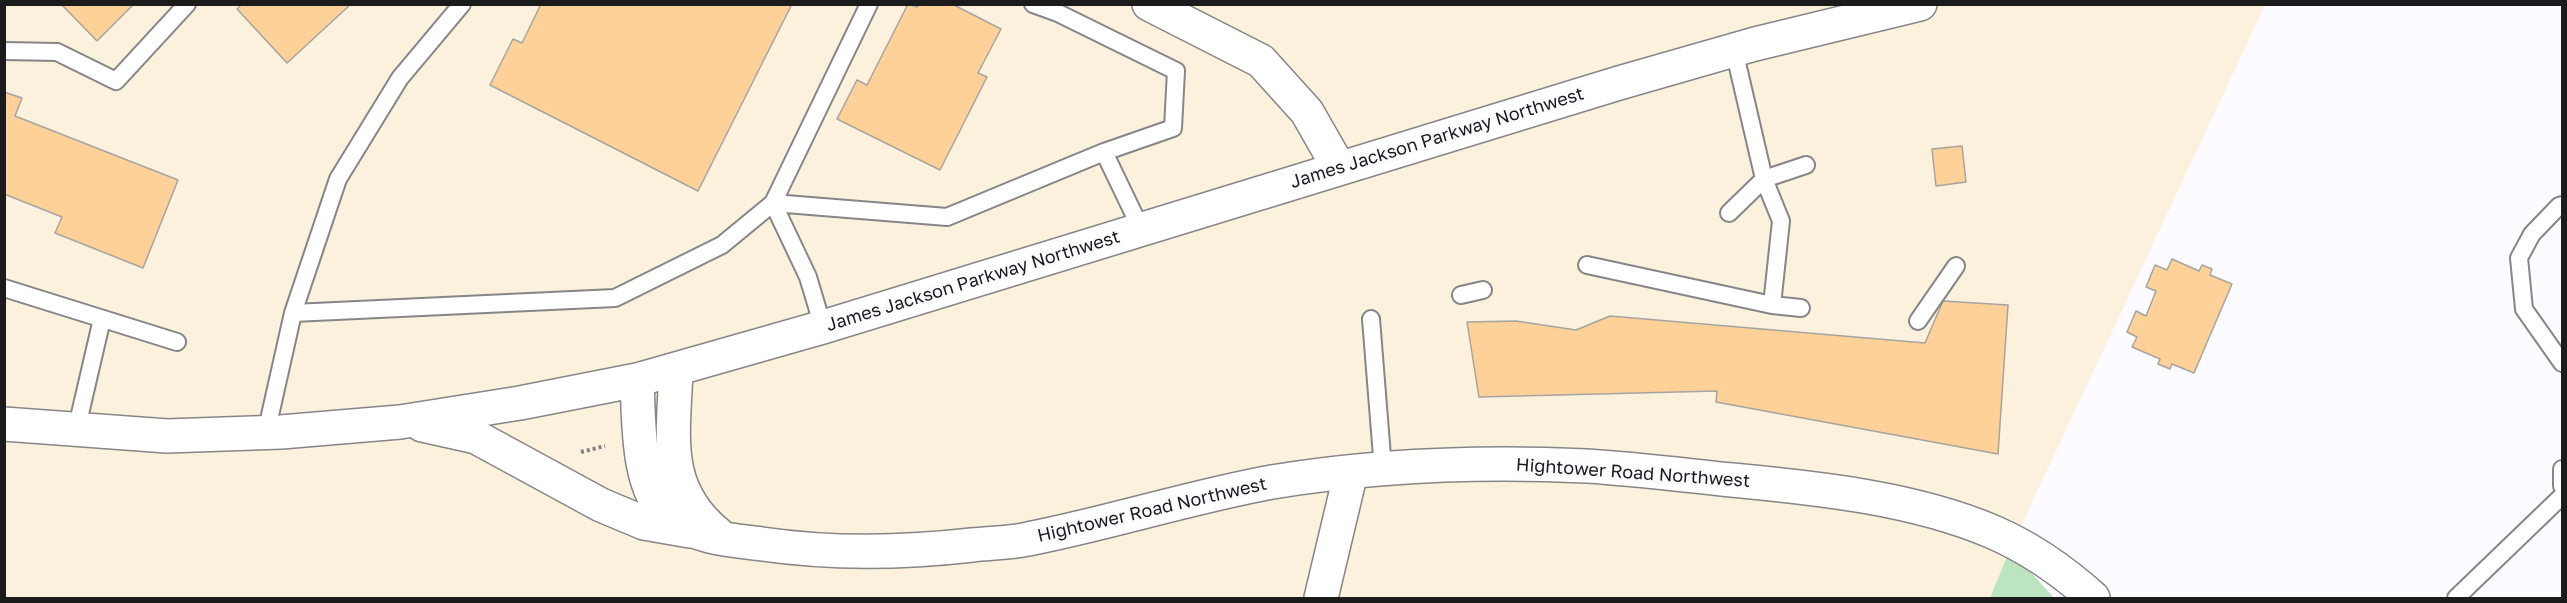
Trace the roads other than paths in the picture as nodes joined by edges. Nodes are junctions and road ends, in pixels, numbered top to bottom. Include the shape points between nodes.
1 (188, 4) edge
2 (462, 4) edge
3 (869, 4) edge
4 (1033, 4) edge
5 (1149, 4) edge
6 (1920, 4) edge
7 (1060, 9) edge
8 (1734, 50) junction
9 (4, 51) edge
10 (1104, 152) junction
11 (1806, 165) dead end
12 (1339, 168) junction
13 (1764, 179) junction
14 (773, 203) junction
15 (2562, 205) edge
16 (1729, 213) dead end
17 (1141, 229) junction
18 (1587, 265) dead end
19 (1956, 266) dead end
20 (4, 288) edge
21 (1483, 290) dead end
22 (1461, 296) dead end
23 (1772, 305) junction
24 (1801, 308) dead end
25 (293, 313) junction
26 (102, 319) junction
27 (1371, 319) dead end
28 (1918, 321) dead end
29 (823, 327) junction
30 (177, 342) dead end
31 (2562, 363) edge
32 (676, 369) junction
33 (637, 380) junction
34 (400, 422) junction
35 (4, 424) edge
36 (76, 431) junction
37 (266, 433) junction
38 (2562, 469) edge
39 (1367, 470) junction
40 (2562, 486) edge
41 (2562, 496) edge
42 (708, 535) junction
43 (1321, 598) edge
44 (2093, 598) edge
45 (2456, 598) edge

1 - 9 lane via 116,81 57,52
2 - 25 lane via 400,78 338,179
3 - 14 lane
4 - 7 lane
5 - 12 street via 1261,61 1307,112
6 - 8 street, James Jackson Parkway Northwest
7 - 10 lane via 1176,71 1173,128
8 - 12 street, James Jackson Parkway Northwest
8 - 13 lane
10 - 14 lane via 946,217
10 - 17 lane
11 - 13 lane
12 - 17 street, James Jackson Parkway Northwest
13 - 16 lane
13 - 23 lane via 1781,221
14 - 25 lane via 722,245 615,298
14 - 29 lane via 808,277
15 - 31 lane via 2532,234 2519,258 2524,309
17 - 29 street, James Jackson Parkway Northwest
18 - 23 lane
19 - 28 lane
20 - 26 lane
21 - 22 lane
23 - 24 lane
25 - 37 lane
26 - 30 lane
26 - 36 lane
27 - 39 lane
29 - 32 street, James Jackson Parkway Northwest
32 - 33 street, James Jackson Parkway Northwest
32 - 42 street via 675,468 682,494
33 - 34 street, James Jackson Parkway Northwest
33 - 42 street, Hightower Road Northwest via 640,443 651,491 667,516
34 - 37 street, James Jackson Parkway Northwest
34 - 42 street via 476,438 601,505 644,523
35 - 36 street, James Jackson Parkway Northwest
36 - 37 street, James Jackson Parkway Northwest via 167,436
38 - 40 lane
39 - 42 street, Hightower Road Northwest via 1272,483 1024,540 945,548 864,552 791,548
39 - 43 street
39 - 44 street, Hightower Road Northwest via 1507,464 1590,466 1773,484 1874,499 1936,513 1992,532 2044,558
41 - 45 lane

